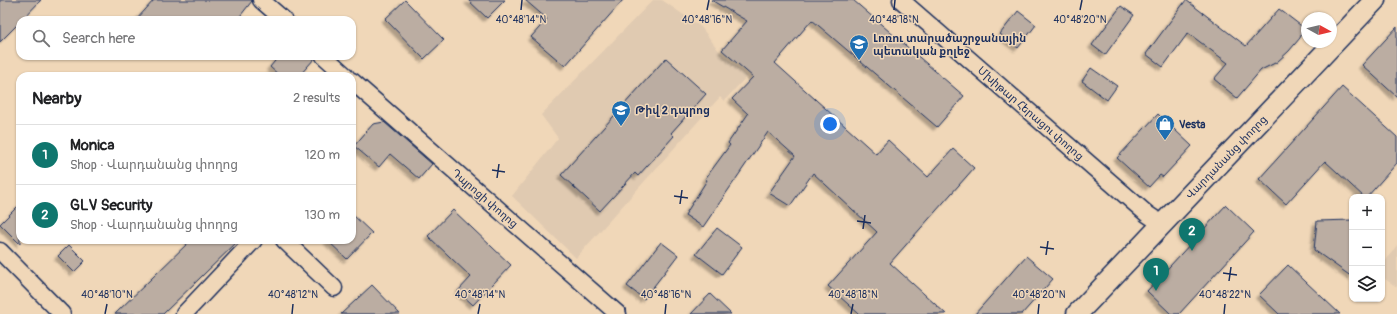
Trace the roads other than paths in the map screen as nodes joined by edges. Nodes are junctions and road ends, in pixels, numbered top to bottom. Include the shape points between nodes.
1 (261, 0) edge
2 (902, 0) edge
3 (1375, 0) edge
4 (279, 16) edge
5 (328, 60) edge
6 (342, 72) edge
7 (356, 85) edge
8 (1162, 224) junction
9 (250, 244) edge
10 (288, 244) edge
11 (0, 251) edge
12 (334, 288) dead end
13 (62, 314) edge
14 (184, 314) edge
15 (618, 314) edge
16 (1077, 314) edge

1 - 4 street
2 - 8 street, Մխիթար Հերացու փողոց via 1147,214
3 - 8 street, Վարդանանց փողոց
5 - 6 street
7 - 15 street, Դպրոցի փողոց
8 - 16 street, Վարդանանց փողոց
9 - 14 street
10 - 12 street
11 - 13 street

